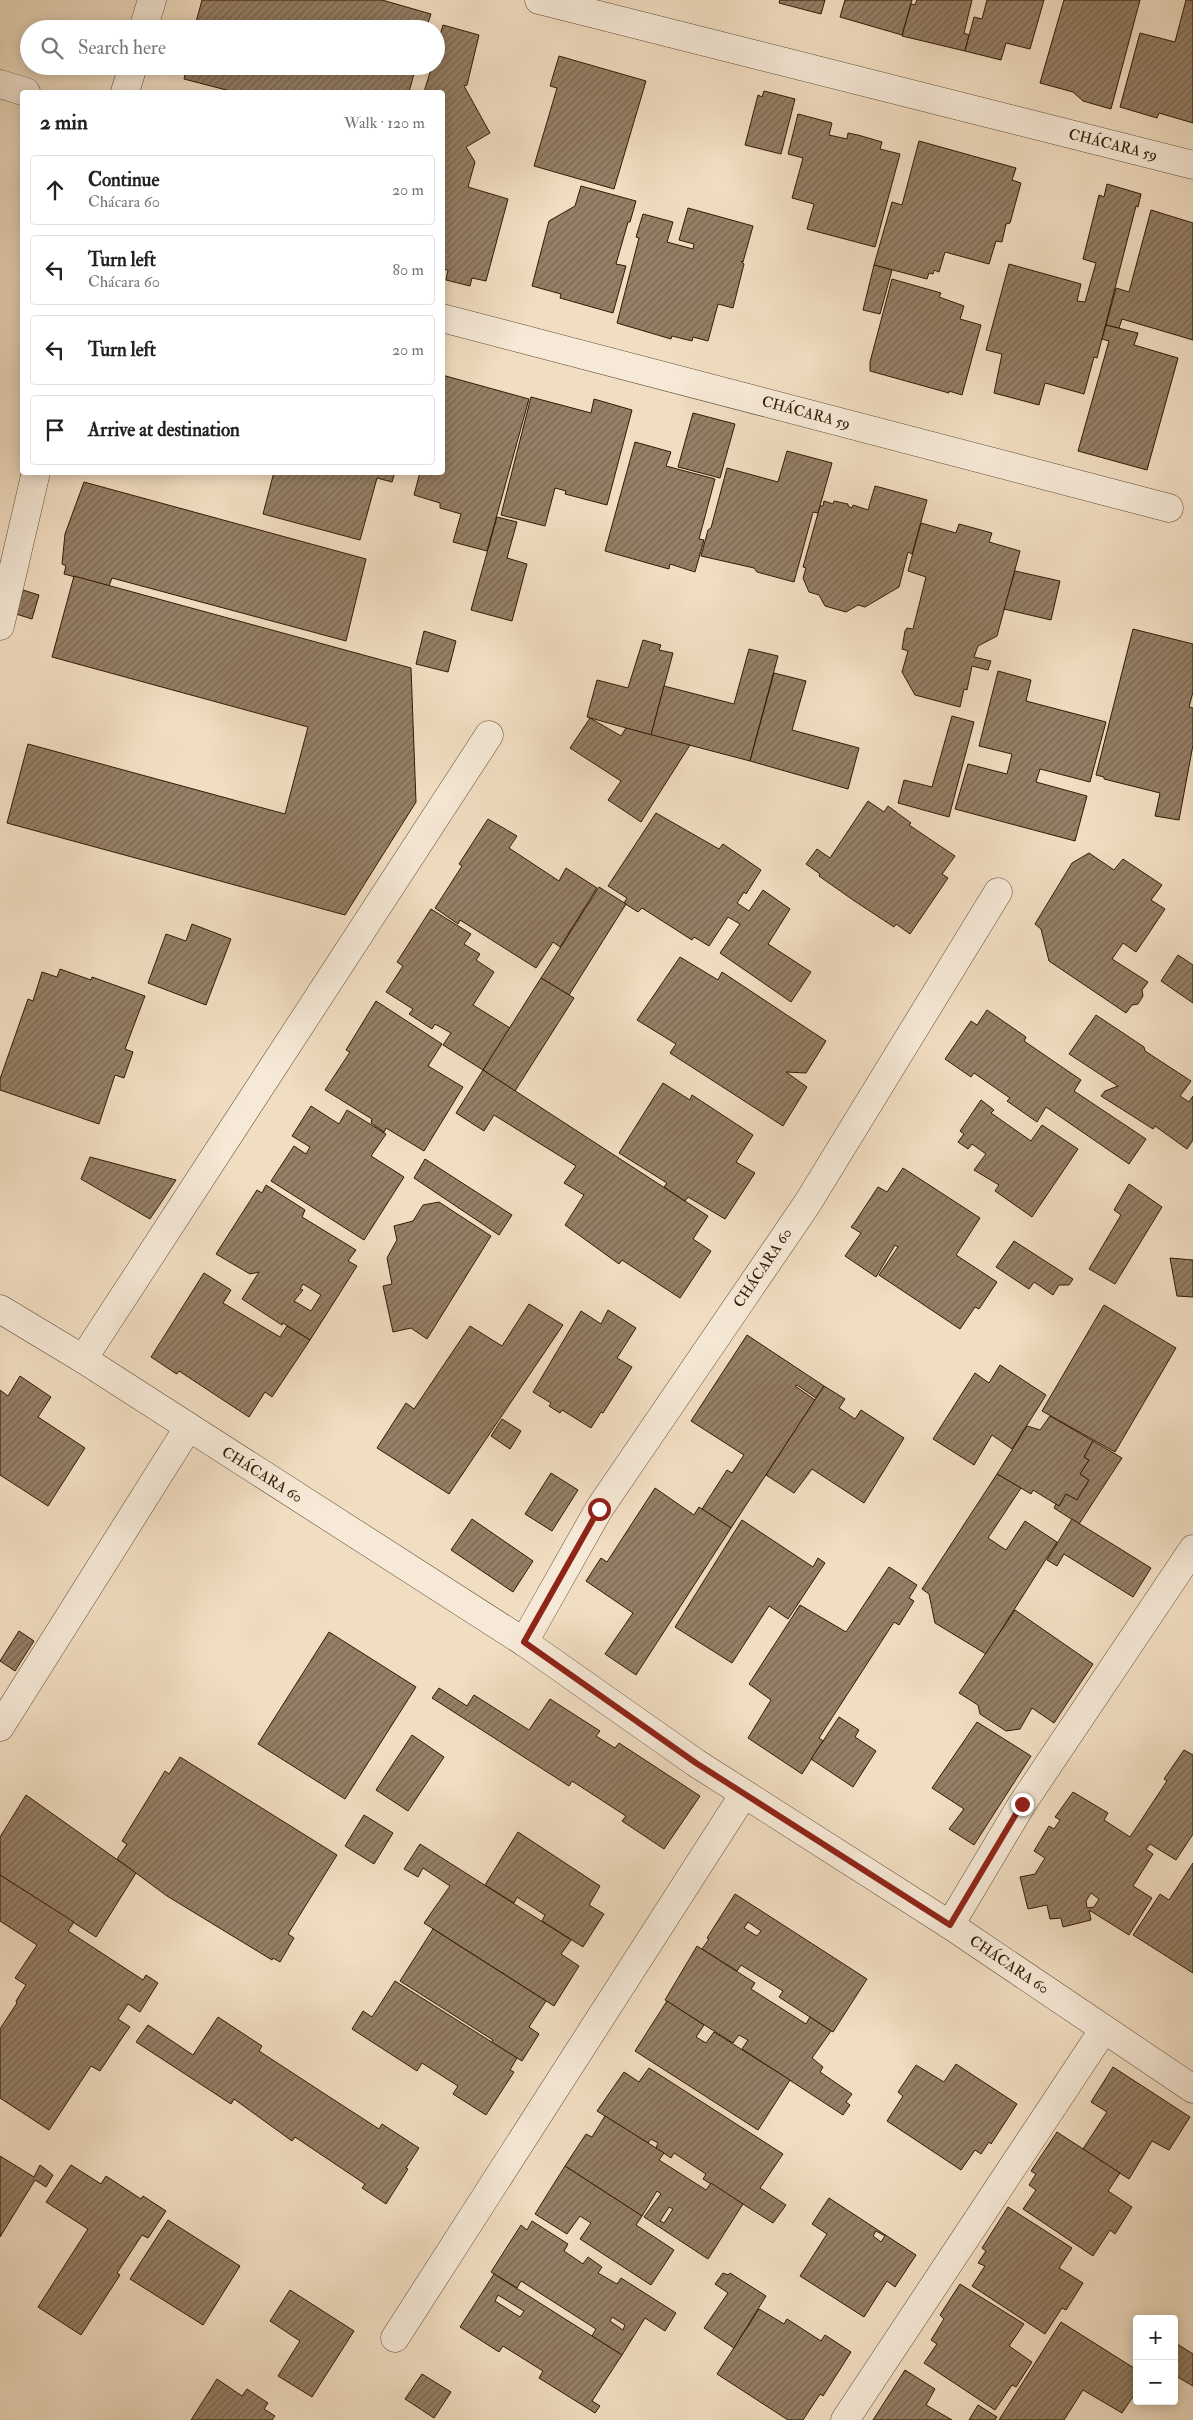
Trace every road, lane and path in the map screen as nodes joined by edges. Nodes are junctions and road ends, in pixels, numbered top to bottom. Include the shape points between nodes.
1 (152, 0) edge
2 (539, 0) edge
3 (146, 20) edge
4 (130, 75) edge
5 (0, 84) edge
6 (20, 90) edge
7 (126, 90) edge
8 (1193, 165) edge
9 (445, 319) edge
10 (35, 475) edge
11 (1169, 508) dead end
12 (0, 626) edge
13 (489, 735) dead end
14 (998, 892) dead end
15 (0, 1310) edge
16 (83, 1359) junction
17 (188, 1428) junction
18 (1193, 1549) edge
19 (524, 1642) junction
20 (0, 1727) edge
21 (744, 1794) junction
22 (950, 1925) junction
23 (1104, 2029) junction
24 (1193, 2089) edge
25 (395, 2338) dead end
26 (845, 2420) edge

1 - 3 street
2 - 8 street, CHÁCARA 59
4 - 7 street
5 - 6 street
9 - 11 street, CHÁCARA 59
10 - 12 street
13 - 16 street
14 - 19 street, CHÁCARA 60 via 807,1204 599,1509
15 - 16 street, CHÁCARA 60
16 - 17 street, CHÁCARA 60
17 - 19 street, CHÁCARA 60
17 - 20 street
18 - 22 street via 1022,1804
19 - 21 street, CHÁCARA 60
21 - 22 street, CHÁCARA 60
21 - 25 street
22 - 23 street, CHÁCARA 60
23 - 24 street, CHÁCARA 60
23 - 26 street

